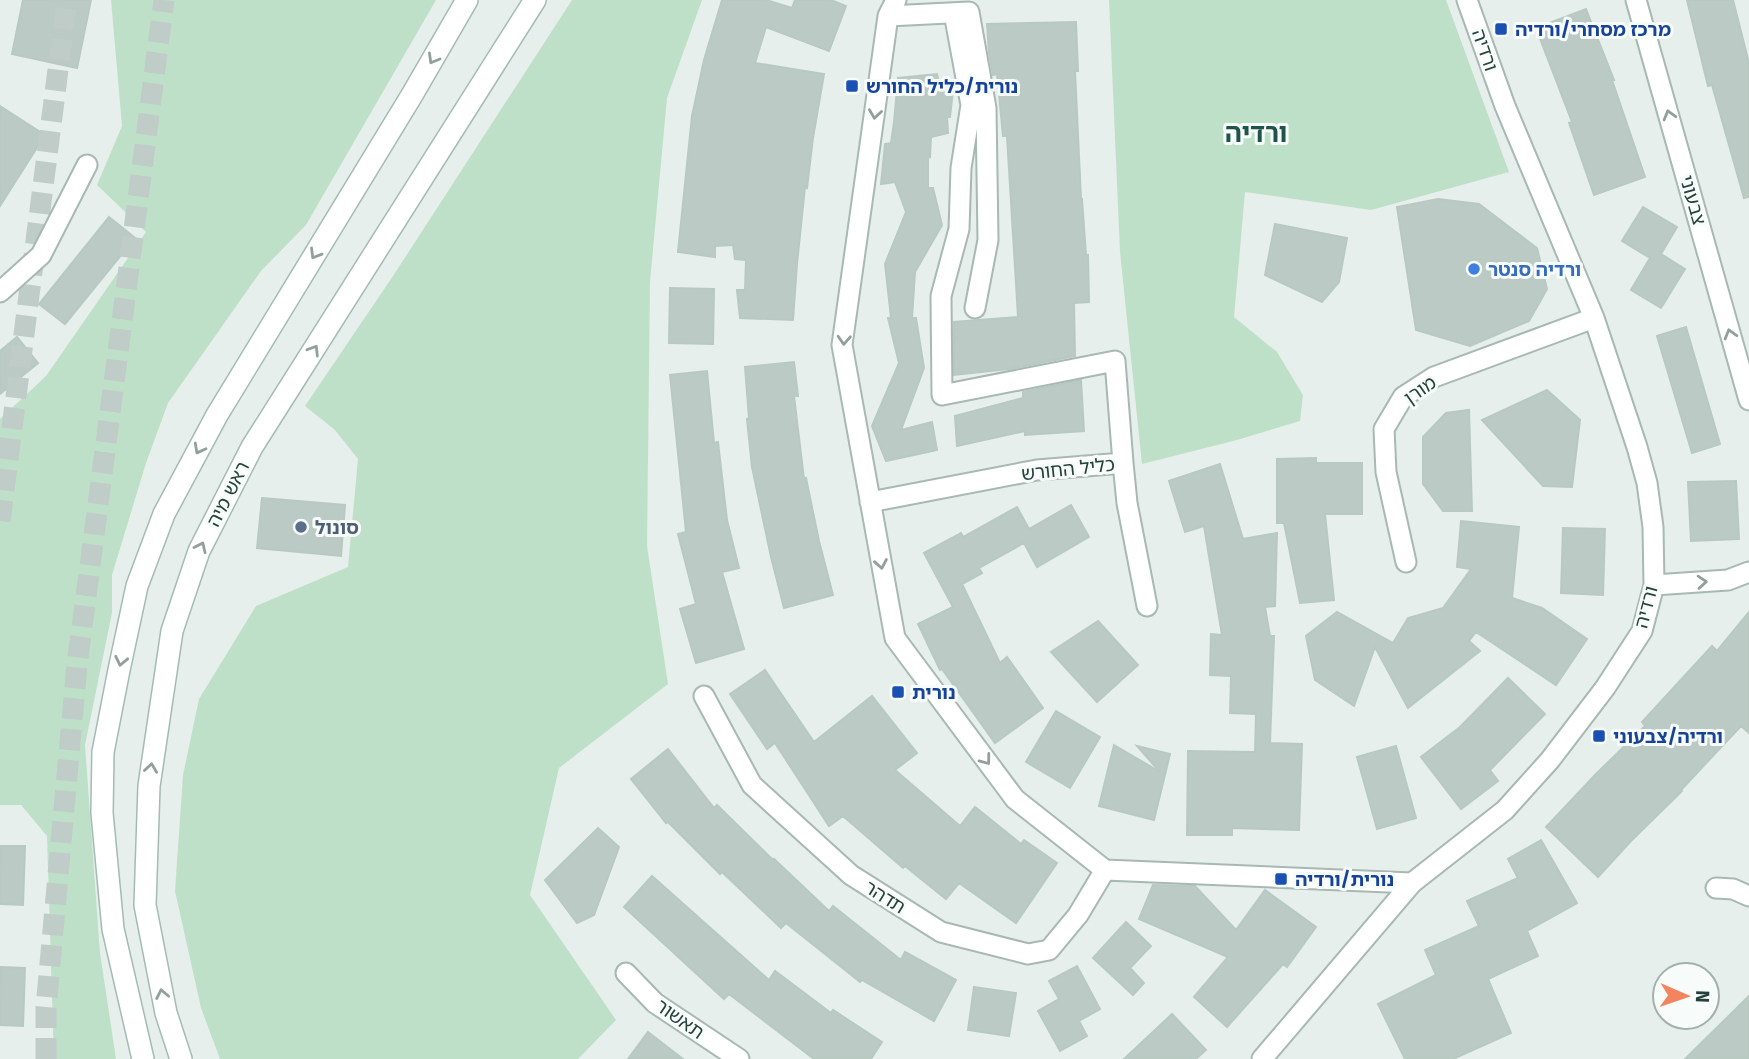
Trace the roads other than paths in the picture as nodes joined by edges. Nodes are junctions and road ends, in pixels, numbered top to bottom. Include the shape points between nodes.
1 (467, 0) edge
2 (536, 0) edge
3 (1467, 0) edge
4 (1636, 0) edge
5 (892, 8) edge
6 (954, 13) junction
7 (87, 165) dead end
8 (0, 292) edge
9 (975, 308) dead end
10 (1594, 318) junction
11 (1749, 400) edge
12 (1123, 463) junction
13 (870, 502) junction
14 (1406, 562) dead end
15 (1749, 572) edge
16 (1654, 585) junction
17 (1147, 606) dead end
18 (704, 696) dead end
19 (1105, 870) junction
20 (1412, 883) junction
21 (1716, 888) dead end
22 (1749, 896) edge
23 (626, 973) dead end
24 (143, 1059) edge
25 (181, 1059) edge
26 (739, 1059) edge
27 (1262, 1059) edge

1 -> 24 street via 217,415 164,514 137,586 103,752 102,813 113,929
25 -> 2 street, ראש מיה via 166,1013 145,905 149,786 172,631 199,551 252,447
3 - 10 street, ורדיה via 1505,106
11 -> 4 street, צבעוני
5 - 6 street
5 -> 13 street via 842,345
6 - 9 street via 968,12 986,108 988,240
6 - 12 street via 971,106 958,229 941,296 942,395 1115,360
7 - 8 street via 41,255
10 - 14 street, מורן via 1434,377 1403,397 1384,429 1386,472
10 - 16 street, ורדיה via 1647,483
12 - 13 street, כליל החורש via 1037,470
12 - 17 street, כליל החורש
13 -> 19 street via 895,638 1015,799
16 -> 15 street via 1728,580
16 - 20 street, ורדיה via 1642,631 1550,760 1505,810
18 - 19 street, תדהר via 752,785 850,875 941,933 1028,954 1049,950 1078,915
19 - 20 street
20 - 27 street, ורדיה
21 - 22 street
23 - 26 street, תאשור via 655,1003

